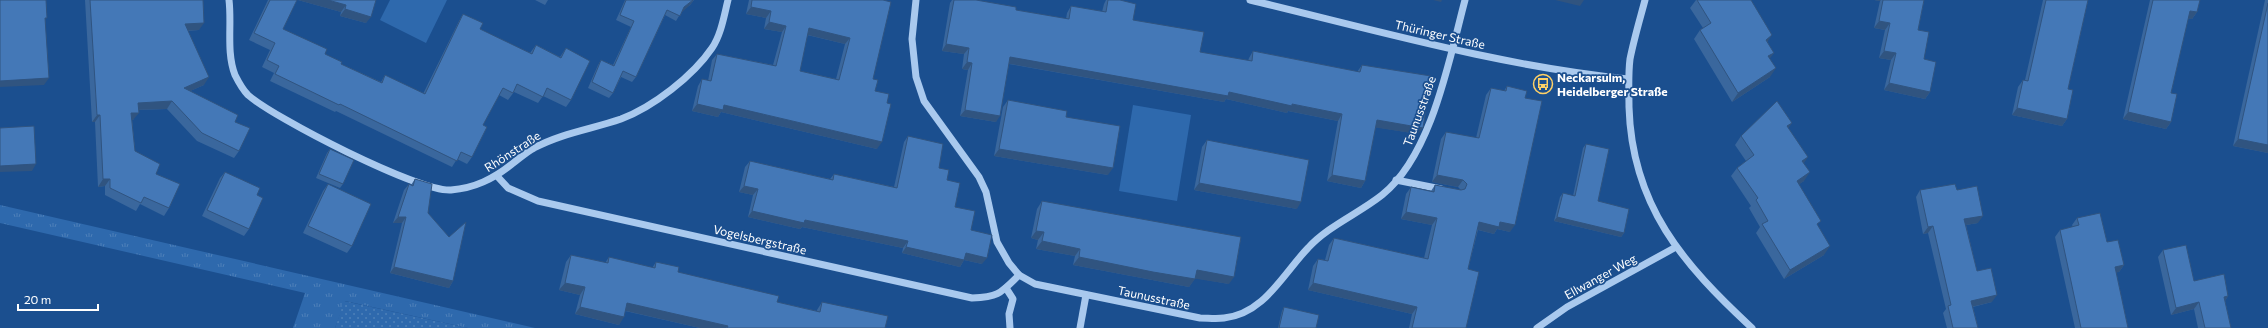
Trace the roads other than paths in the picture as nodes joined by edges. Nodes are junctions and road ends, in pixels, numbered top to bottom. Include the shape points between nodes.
1 (229, 0) edge
2 (728, 0) edge
3 (916, 0) edge
4 (1250, 0) edge
5 (1465, 0) edge
6 (1645, 0) edge
7 (1277, 3) edge
8 (1452, 49) junction
9 (1628, 79) junction
10 (497, 176) junction
11 (1396, 180) junction
12 (1450, 190) edge
13 (1676, 247) junction
14 (1019, 275) junction
15 (1006, 288) junction
16 (1086, 295) junction
17 (1010, 328) edge
18 (1080, 328) edge
19 (1537, 328) edge
20 (1752, 328) edge

1 - 10 street, Rhönstraße via 231,52 235,74 247,93 266,108 383,169 416,183 448,190 473,187
2 - 10 street, Rhönstraße via 712,47 694,71 657,99 622,118 564,134 532,149
3 - 14 street, Taunusstraße via 912,40 916,77 924,101 979,177 986,192 997,242
4 - 7 street, Thüringer Straße
5 - 8 street, Taunusstraße
6 - 9 street via 1630,58
7 - 8 street, Thüringer Straße
8 - 9 street, Thüringer Straße
8 - 11 street, Taunusstraße via 1420,146 1407,168
9 - 13 street via 1630,125 1636,169 1657,218
10 - 15 street, Vogelsbergstraße via 508,188 538,201 972,298 992,298
11 - 12 street
11 - 16 street, Taunusstraße via 1382,195 1308,247 1265,300 1246,311 1225,318 1200,318
13 - 19 street, Ellwanger Weg via 1567,307
13 - 20 street via 1721,299
14 - 15 street, Vogelsbergstraße
14 - 16 street, Taunusstraße via 1036,284
15 - 17 street via 1013,299 1009,314
16 - 18 street

